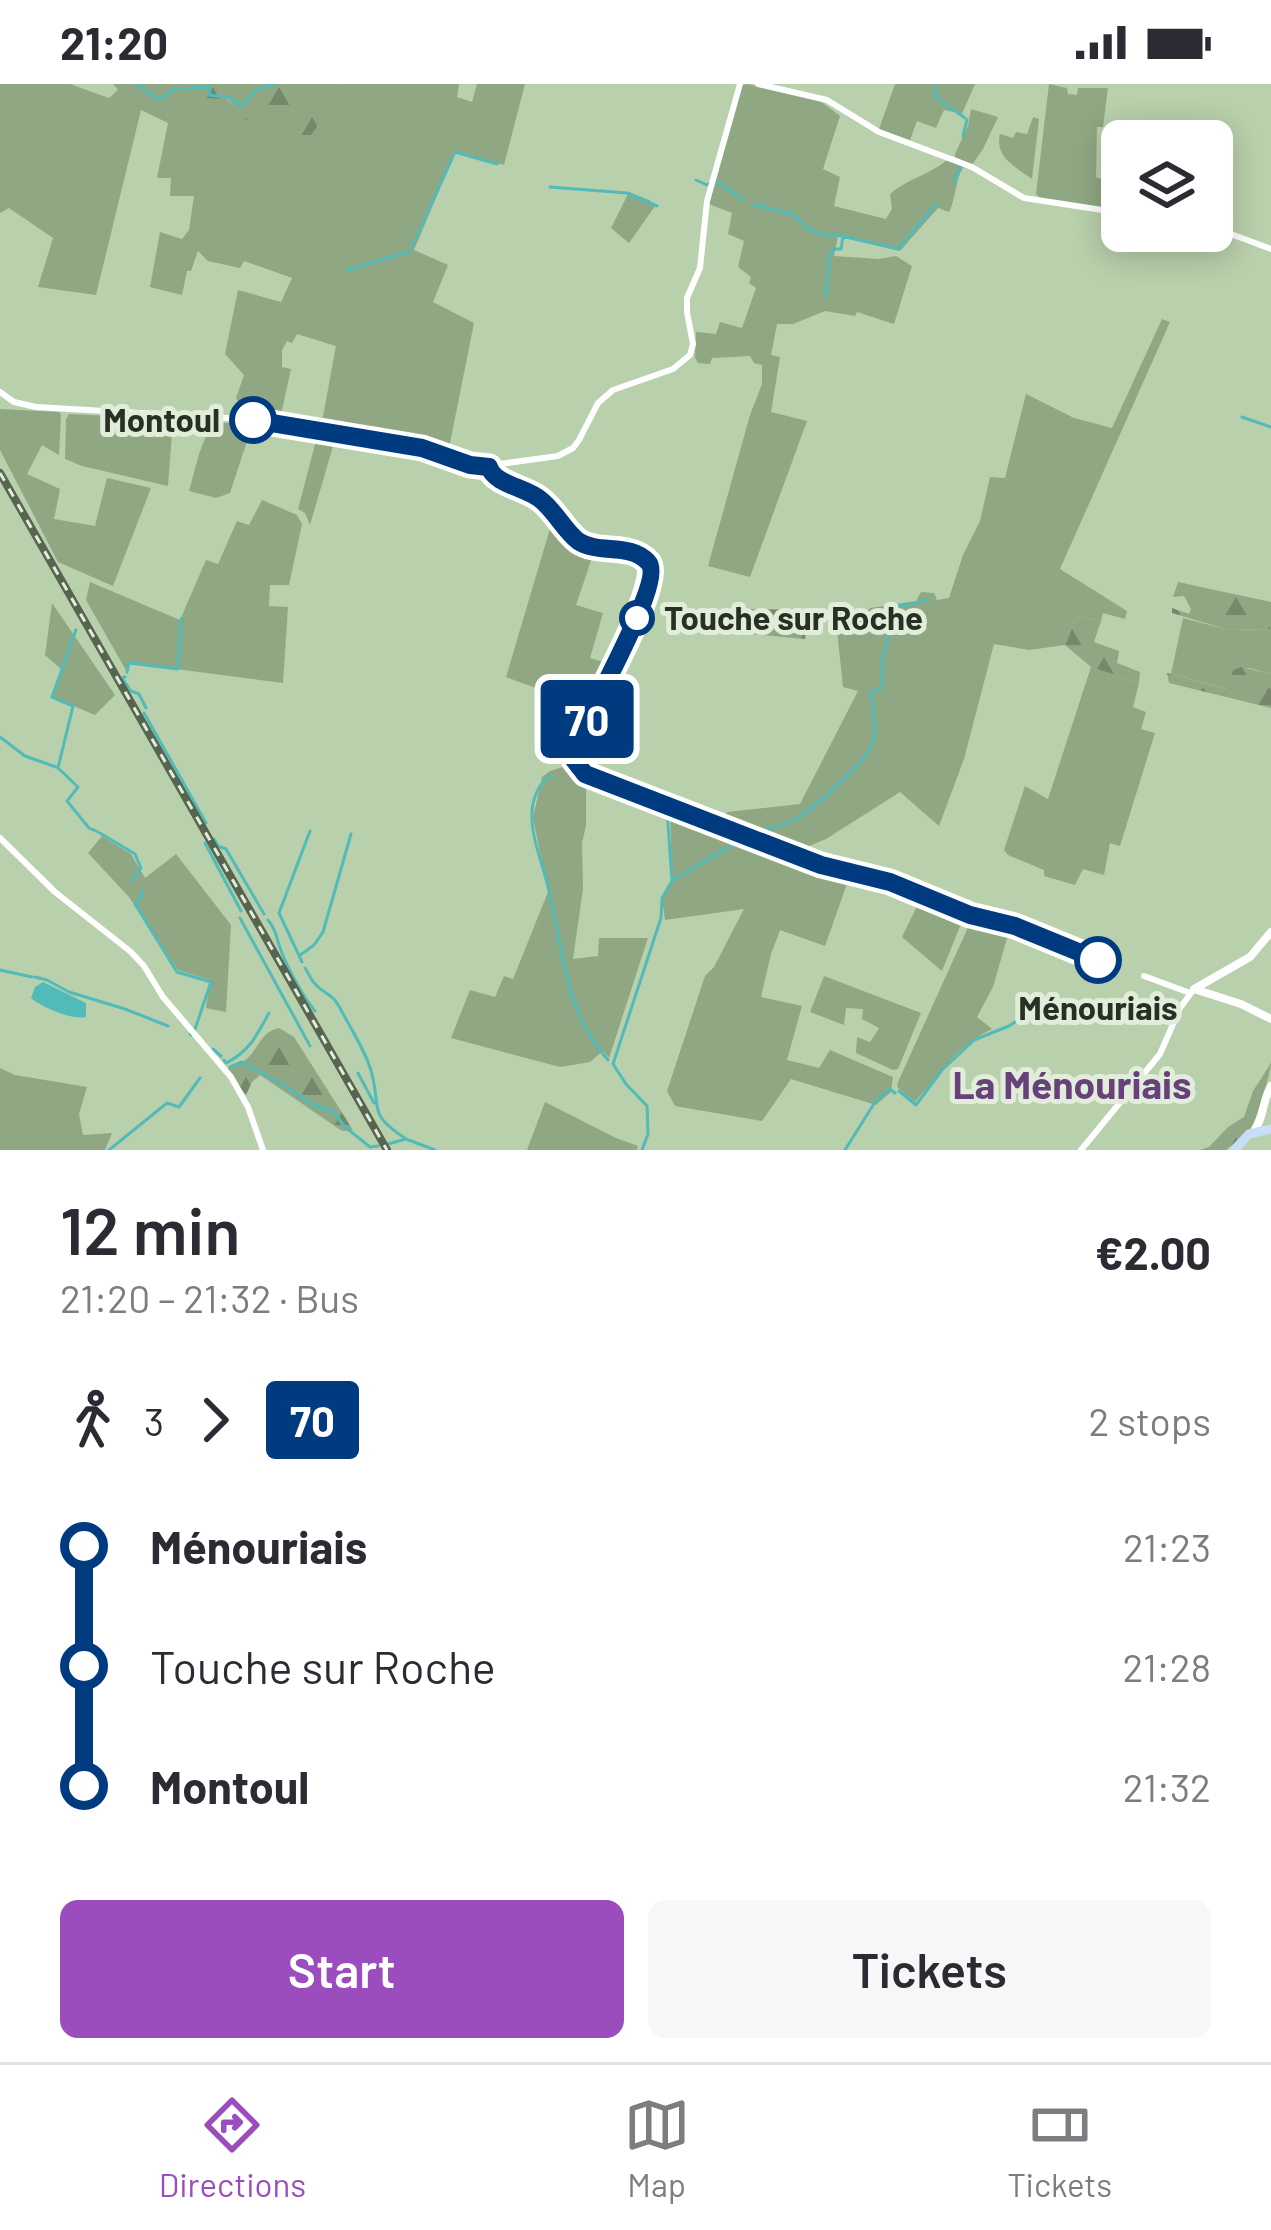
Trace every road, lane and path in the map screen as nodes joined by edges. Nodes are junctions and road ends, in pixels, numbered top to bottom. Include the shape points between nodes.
1 (740, 84) edge
2 (758, 84) edge
3 (1101, 210) edge
4 (1233, 235) edge
5 (1271, 249) edge
6 (0, 392) edge
7 (489, 467) junction
8 (0, 838) edge
9 (1271, 932) edge
10 (1098, 960) dead end
11 (1144, 976) dead end
12 (1192, 991) junction
13 (1271, 1019) edge
14 (1271, 1086) edge
15 (1263, 1103) junction
16 (1271, 1128) edge
17 (1253, 1132) junction
18 (262, 1150) edge
19 (1082, 1150) edge
20 (1234, 1150) edge

1 - 7 street via 688,298 688,359 613,390 567,451
2 - 3 street via 827,100 1024,198
4 - 5 street
6 - 7 street via 36,407 262,420
7 - 10 street via 539,498 577,540 623,550 653,570 574,747 585,774
8 - 18 street via 144,966 231,1077
9 - 12 main road via 1250,957
11 - 12 street
12 - 13 main road
12 - 19 street via 1160,1054
14 - 15 main road
15 - 16 main road
15 - 17 main road
16 - 17 main road
17 - 20 main road

